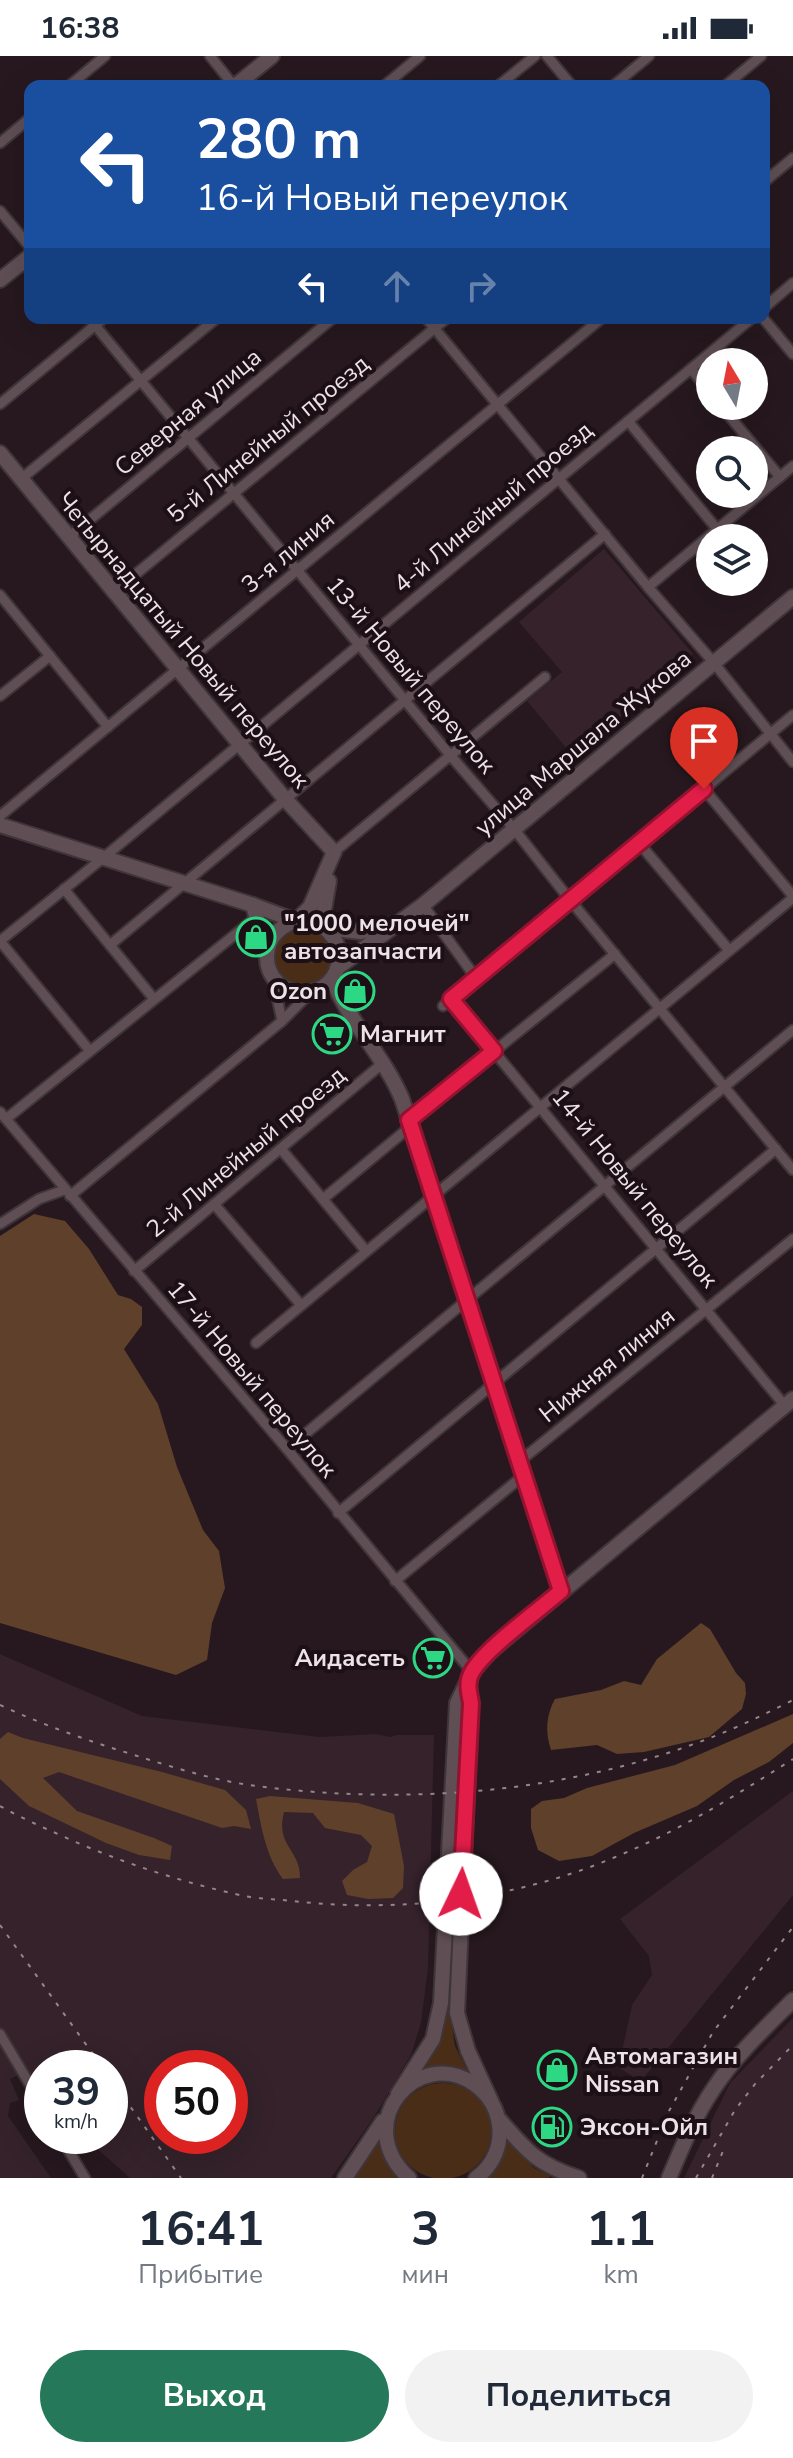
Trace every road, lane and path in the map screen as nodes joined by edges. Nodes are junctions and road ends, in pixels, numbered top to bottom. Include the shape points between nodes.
1 (105, 56) edge
2 (210, 56) edge
3 (272, 56) edge
4 (420, 56) edge
5 (535, 56) edge
6 (547, 56) edge
7 (649, 56) edge
8 (761, 56) edge
9 (76, 80) edge
10 (230, 80) edge
11 (242, 80) edge
12 (391, 80) edge
13 (505, 80) edge
14 (567, 80) edge
15 (620, 80) edge
16 (732, 80) edge
17 (24, 123) edge
18 (0, 143) edge
19 (793, 158) edge
20 (770, 177) edge
21 (0, 211) edge
22 (24, 240) edge
23 (24, 261) edge
24 (0, 280) edge
25 (793, 283) edge
26 (770, 303) edge
27 (90, 324) edge
28 (94, 324) edge
29 (210, 324) edge
30 (326, 324) edge
31 (431, 324) edge
32 (439, 324) edge
33 (595, 324) edge
34 (745, 324) edge
35 (768, 324) edge
36 (434, 328) junction
37 (793, 354) edge
38 (691, 369) junction
39 (696, 375) edge
40 (141, 381) junction
41 (0, 404) edge
42 (498, 405) junction
43 (733, 420) edge
44 (628, 421) junction
45 (188, 438) junction
46 (3, 463) edge
47 (793, 466) edge
48 (780, 477) junction
49 (21, 479) junction
50 (559, 479) junction
51 (234, 493) junction
52 (713, 524) edge
53 (723, 524) edge
54 (605, 534) junction
55 (69, 537) junction
56 (696, 547) edge
57 (297, 570) junction
58 (648, 587) junction
59 (114, 592) junction
60 (0, 596) edge
61 (793, 597) edge
62 (359, 645) junction
63 (50, 656) junction
64 (714, 663) junction
65 (178, 669) junction
66 (545, 677) dead end
67 (0, 696) edge
68 (405, 700) junction
69 (793, 715) edge
70 (108, 727) junction
71 (770, 734) junction
72 (240, 744) junction
73 (450, 755) junction
74 (793, 762) edge
75 (704, 789) junction
76 (285, 799) junction
77 (0, 816) edge
78 (0, 825) edge
79 (514, 829) junction
80 (639, 843) junction
81 (334, 852) junction
82 (103, 858) junction
83 (184, 883) junction
84 (64, 889) junction
85 (793, 897) edge
86 (570, 900) junction
87 (253, 905) junction
88 (423, 905) junction
89 (296, 921) junction
90 (258, 922) junction
91 (400, 922) junction
92 (326, 928) junction
93 (0, 941) edge
94 (110, 945) junction
95 (729, 950) junction
96 (615, 954) junction
97 (267, 955) junction
98 (335, 973) junction
99 (272, 974) junction
100 (476, 978) junction
101 (313, 991) junction
102 (154, 999) junction
103 (340, 999) junction
104 (451, 999) junction
105 (443, 1006) dead end
106 (659, 1008) junction
107 (282, 1021) junction
108 (793, 1030) edge
109 (90, 1051) junction
110 (494, 1051) junction
111 (383, 1063) junction
112 (724, 1086) junction
113 (541, 1108) junction
114 (3, 1115) edge
115 (410, 1123) junction
116 (281, 1149) junction
117 (776, 1149) junction
118 (793, 1170) edge
119 (604, 1186) junction
120 (67, 1193) junction
121 (434, 1195) junction
122 (323, 1199) junction
123 (214, 1204) junction
124 (0, 1224) edge
125 (793, 1239) edge
126 (656, 1249) junction
127 (366, 1251) junction
128 (134, 1271) junction
129 (468, 1299) junction
130 (301, 1305) junction
131 (707, 1311) junction
132 (256, 1343) dead end
133 (495, 1383) junction
134 (789, 1402) edge
135 (287, 1449) junction
136 (522, 1468) junction
137 (338, 1513) junction
138 (395, 1581) junction
139 (561, 1591) junction
140 (470, 1678) junction
141 (793, 2000) edge
142 (0, 2034) edge
143 (24, 2075) edge
144 (394, 2100) junction
145 (491, 2101) junction
146 (498, 2117) junction
147 (71, 2154) edge
148 (85, 2178) edge
149 (345, 2178) edge
150 (409, 2178) edge
151 (476, 2178) edge
152 (579, 2178) edge
153 (669, 2178) edge

1 - 9 street
2 - 10 street
3 - 11 main road
4 - 12 street
5 - 13 street
6 - 14 street
7 - 15 street
8 - 16 street
17 - 18 street
19 - 20 street
21 - 22 street
23 - 24 main road
25 - 26 street
27 - 41 street
28 - 40 street, 13-й Новый переулок
29 - 40 street
30 - 45 street, Северная улица
31 - 36 street
32 - 36 street, 5-й Линейный проезд
33 - 42 street, 3-я линия
34 - 38 street, 4-й Линейный проезд
35 - 37 street
36 - 42 street
36 - 51 street, 5-й Линейный проезд
38 - 39 street
38 - 44 street, 4-й Линейный проезд
40 - 45 street, 13-й Новый переулок
40 - 49 street
42 - 50 street
42 - 57 street, 3-я линия
43 - 48 street
44 - 50 street, 4-й Линейный проезд
44 - 52 street
45 - 51 street, 13-й Новый переулок
45 - 55 street, Северная улица
46 - 49 main road, Четырнадцатый Новый переулок
47 - 48 street
48 - 53 street
49 - 55 main road, Четырнадцатый Новый переулок
50 - 54 street
50 - 62 street, 4-й Линейный проезд
51 - 57 street, 13-й Новый переулок
51 - 59 street, 5-й Линейный проезд
54 - 58 street
54 - 68 street
55 - 59 main road, Четырнадцатый Новый переулок
56 - 58 street
57 - 62 street, 13-й Новый переулок
57 - 65 street, 3-я линия
58 - 64 street
59 - 65 main road, Четырнадцатый Новый переулок
60 - 63 street
61 - 64 main road, улица Маршала Жукова
62 - 68 street, 13-й Новый переулок
62 - 72 street, 4-й Линейный проезд
63 - 67 street
63 - 70 street
64 - 71 street
64 - 79 main road, улица Маршала Жукова
65 - 70 street, 3-я линия
65 - 72 main road, Четырнадцатый Новый переулок
66 - 73 street
68 - 73 street, 13-й Новый переулок
68 - 76 street
69 - 71 street
70 - 77 street, 3-я линия
71 - 74 street
71 - 75 street
72 - 76 main road, Четырнадцатый Новый переулок
72 - 82 street, 4-й Линейный проезд
73 - 79 street, 13-й Новый переулок
73 - 81 street
75 - 80 street
75 - 85 street
76 - 81 main road, Четырнадцатый Новый переулок
76 - 83 street
78 - 82 main road
79 - 86 street, 13-й Новый переулок
79 - 88 main road, улица Маршала Жукова
80 - 86 street
80 - 95 street
81 - 89 main road via 310,907
81 - 92 main road
82 - 83 main road
82 - 84 street, 4-й Линейный проезд
83 - 87 main road
83 - 94 street
84 - 93 street, 4-й Линейный проезд
84 - 94 street
85 - 95 street
86 - 96 street, 13-й Новый переулок
86 - 100 street
87 - 89 main road
87 - 90 main road
88 - 91 main road, улица Маршала Жукова
88 - 100 street
89 - 92 main road
89 - 97 main road via 276,933
90 - 97 main road
90 - 102 street via 253,920
91 - 92 main road, улица Маршала Жукова via 361,932
91 - 98 main road, улица Маршала Жукова
92 - 98 main road via 338,947
93 - 109 street
94 - 102 street
95 - 106 street
96 - 106 street, 13-й Новый переулок
96 - 110 street
97 - 99 main road
98 - 101 main road
98 - 103 main road
99 - 101 main road via 286,989
99 - 107 street
100 - 104 street
101 - 103 main road
101 - 107 street
102 - 109 street
103 - 111 main road
104 - 105 street
104 - 110 street, 14-й Новый переулок
106 - 112 street, 13-й Новый переулок
106 - 113 street
107 - 120 street
108 - 112 street
109 - 114 street
110 - 113 street, 14-й Новый переулок
110 - 115 street
111 - 115 main road
111 - 116 street, 2-й Линейный проезд
112 - 117 street, 13-й Новый переулок
112 - 119 street
113 - 119 street, 14-й Новый переулок
113 - 121 street
114 - 120 street, 17-й Новый переулок
115 - 121 main road
115 - 122 street
116 - 122 street
116 - 123 street, 2-й Линейный проезд
117 - 118 street, 13-й Новый переулок
117 - 126 street
119 - 126 street, 14-й Новый переулок
119 - 129 street
120 - 124 street via 39,1199
120 - 128 street, 17-й Новый переулок
121 - 127 street
121 - 129 main road
122 - 127 street
123 - 128 street, 2-й Линейный проезд
123 - 130 street
125 - 131 street, Нижняя линия
126 - 131 street, 14-й Новый переулок
126 - 133 street
127 - 130 street
128 - 135 street, 17-й Новый переулок
129 - 133 main road
129 - 135 street
130 - 132 street
131 - 134 street, 14-й Новый переулок
131 - 136 street, Нижняя линия
133 - 136 main road
133 - 137 street
134 - 139 main road
135 - 137 street, 17-й Новый переулок
136 - 138 street, Нижняя линия
136 - 139 main road
137 - 138 street, 17-й Новый переулок
138 - 140 street, 17-й Новый переулок
139 - 140 main road via 491,1651
140 - 144 main road via 457,1703 440,2012 433,2039
140 - 145 main road via 457,2013
141 - 153 main road via 713,2089
142 - 143 street
144 - 145 main road via 410,2084 439,2074 469,2080
144 - 149 main road
144 - 150 main road via 385,2122 387,2146
145 - 146 main road
146 - 151 main road via 495,2154
146 - 152 main road via 542,2163
147 - 148 street

